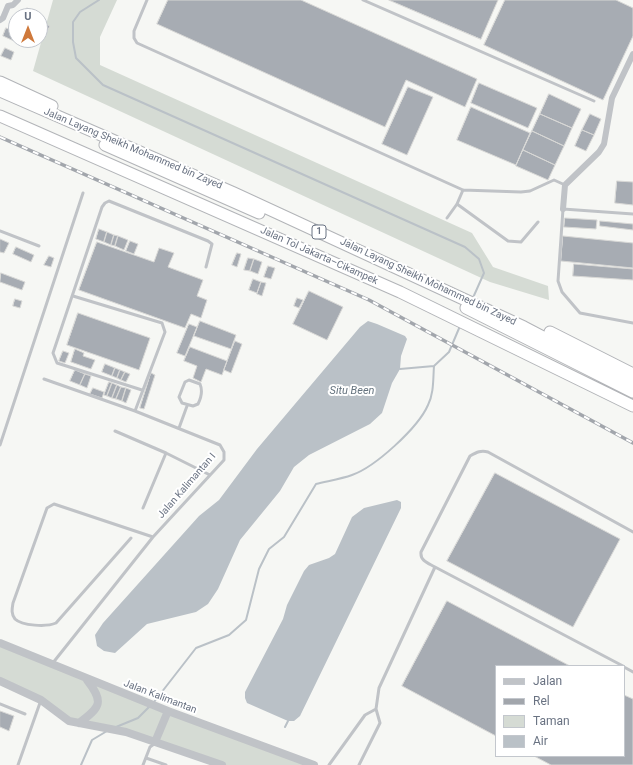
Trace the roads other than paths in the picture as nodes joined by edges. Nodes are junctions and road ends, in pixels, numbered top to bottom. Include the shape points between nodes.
1 (18, 0) edge
2 (147, 0) edge
3 (363, 0) edge
4 (0, 20) edge
5 (633, 54) edge
6 (0, 82) edge
7 (0, 91) edge
8 (0, 99) edge
9 (594, 101) dead end
10 (0, 116) edge
11 (565, 185) junction
12 (463, 190) junction
13 (83, 193) dead end
14 (457, 204) junction
15 (563, 209) junction
16 (633, 214) edge
17 (447, 218) dead end
18 (538, 222) dead end
19 (0, 230) edge
20 (39, 246) dead end
21 (206, 267) dead end
22 (73, 296) junction
23 (633, 323) edge
24 (633, 374) edge
25 (44, 379) dead end
26 (633, 384) edge
27 (142, 390) junction
28 (633, 392) edge
29 (187, 406) junction
30 (633, 406) edge
31 (135, 411) junction
32 (179, 428) junction
33 (115, 431) dead end
34 (0, 445) edge
35 (166, 453) junction
36 (210, 475) junction
37 (143, 508) dead end
38 (633, 532) edge
39 (153, 537) junction
40 (131, 538) dead end
41 (435, 566) junction
42 (0, 643) edge
43 (52, 664) junction
44 (621, 665) edge
45 (87, 679) junction
46 (0, 681) edge
47 (41, 700) junction
48 (0, 704) edge
49 (376, 709) junction
50 (168, 711) junction
51 (25, 714) dead end
52 (79, 723) junction
53 (156, 742) junction
54 (146, 758) junction
55 (18, 765) edge
56 (143, 765) edge
57 (166, 765) edge
58 (222, 765) edge
59 (314, 765) edge
60 (330, 765) edge
61 (358, 765) edge

1 - 4 street via 14,5 8,6
2 - 12 lane via 134,31 137,43
3 - 9 lane
5 - 11 street via 612,98 604,144
6 - 24 highway, 1 via 453,287
7 - 26 highway, Jalan Layang Sheikh Mohammed bin Zayed / 1 via 234,193 524,326
8 - 28 highway, Jalan Layang Sheikh Mohammed bin Zayed / 1 via 428,289
10 - 30 highway, Jalan Tol Jakarta–Cikampek / 1 via 440,311
11 - 12 lane via 554,180 530,191 521,192
11 - 15 street
12 - 14 lane
13 - 34 lane
14 - 17 lane
14 - 18 lane via 508,241 521,242
15 - 16 lane
15 - 23 lane via 558,281 562,292 580,313
19 - 20 lane
21 - 22 lane via 212,248 208,241 109,201 102,207
22 - 27 lane via 53,353 57,363
22 - 27 lane via 162,323 165,327
25 - 31 lane, Jalan Kalimantan I
27 - 31 lane
29 - 29 lane via 179,397 185,382 189,380 200,384 201,396 198,404
29 - 32 lane
31 - 32 lane, Jalan Kalimantan I
32 - 36 lane, Jalan Kalimantan I via 220,446 224,452 224,460
33 - 35 lane
35 - 36 lane
35 - 37 lane
36 - 39 lane, Jalan Kalimantan I
38 - 41 lane via 482,450 470,456 421,552 424,561
39 - 40 lane via 54,504 49,505 13,603 14,618 19,622 45,626 56,623
39 - 43 lane, Jalan Kalimantan I
41 - 44 lane
41 - 49 lane via 378,688
42 - 43 street, Jalan Kalimantan
43 - 45 street, Jalan Kalimantan
45 - 50 street, Jalan Kalimantan
45 - 52 street via 98,694 98,703 94,712
46 - 47 street
47 - 52 street via 64,719
47 - 55 lane
48 - 51 lane
49 - 60 lane via 365,715
49 - 61 lane via 380,723
50 - 53 street
50 - 59 street, Jalan Kalimantan
52 - 53 street via 126,732
53 - 54 lane
53 - 58 street
54 - 56 lane
54 - 57 lane

